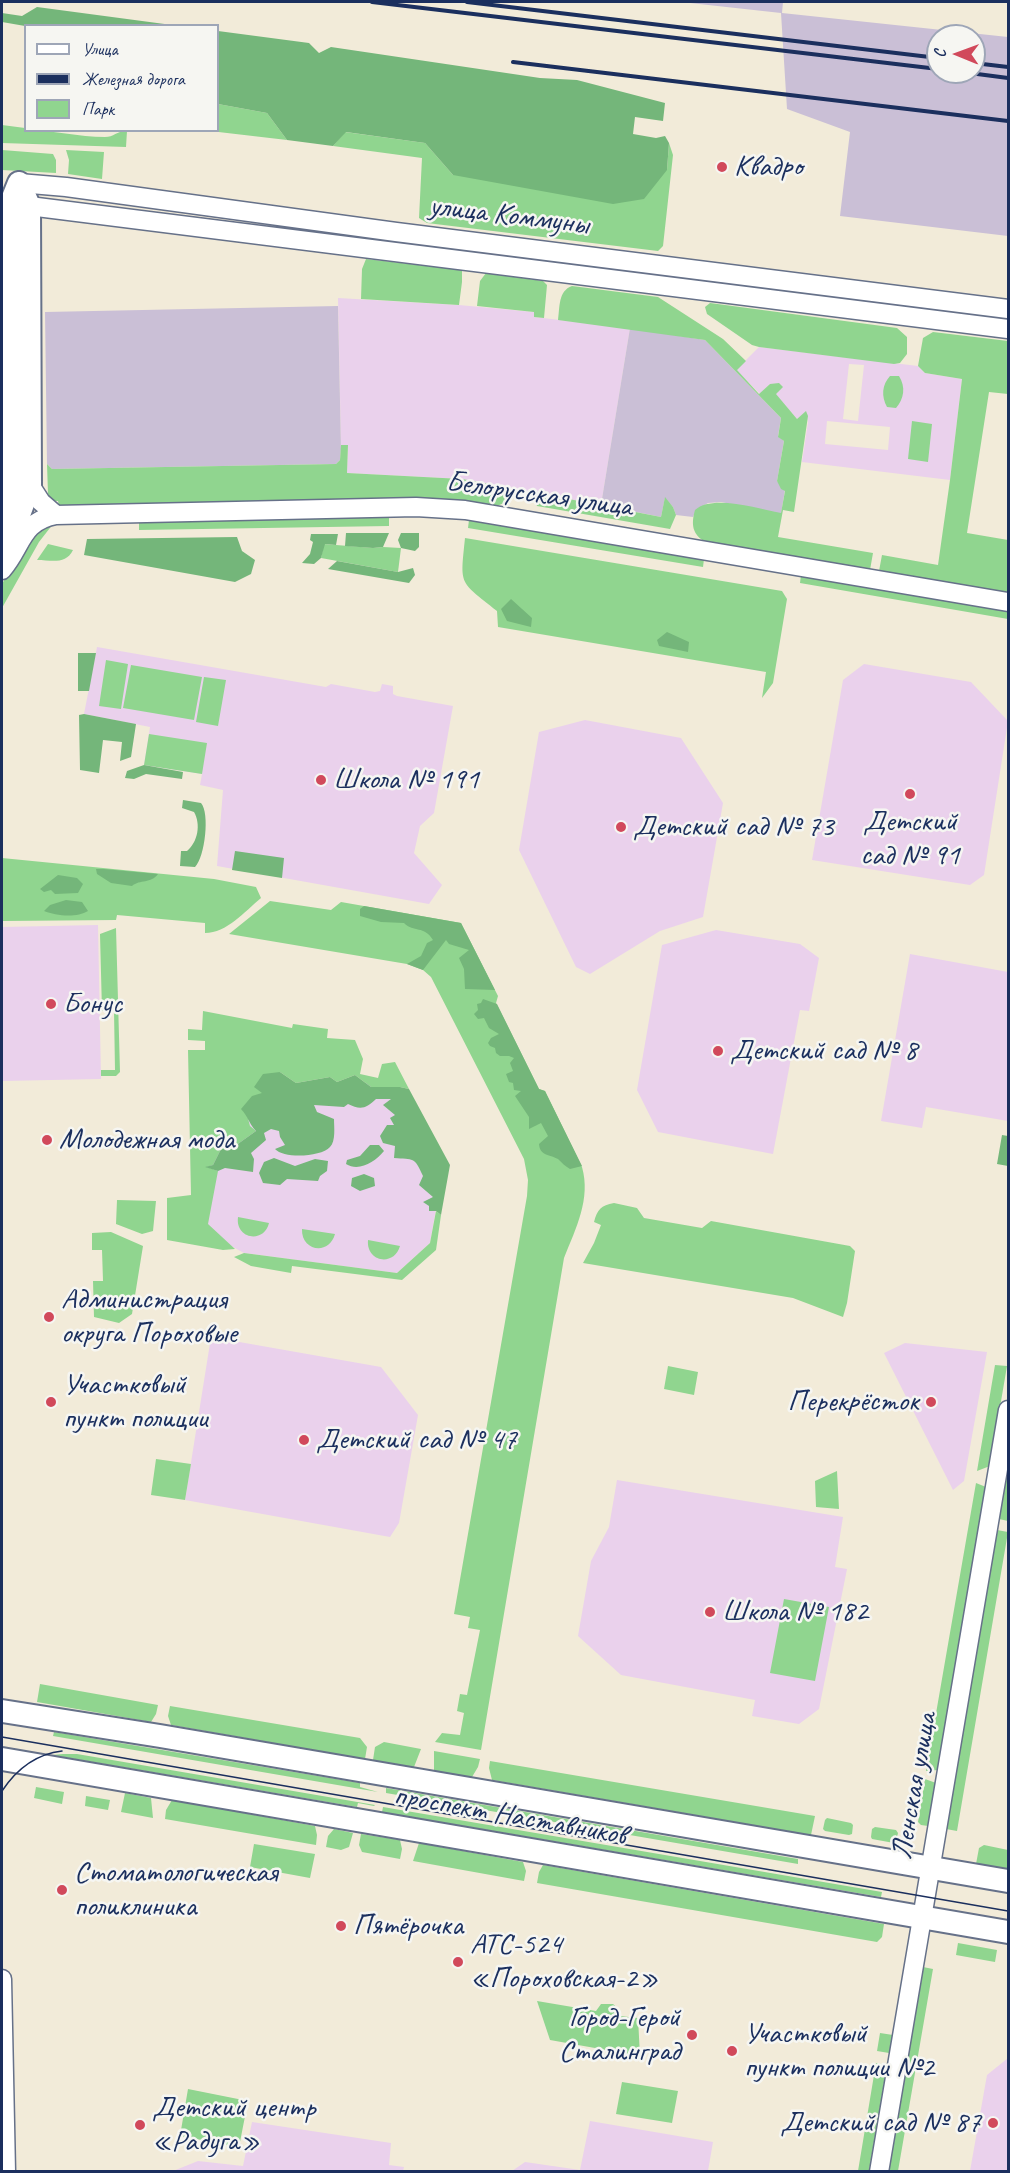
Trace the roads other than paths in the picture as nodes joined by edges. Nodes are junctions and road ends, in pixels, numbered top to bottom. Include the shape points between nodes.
1 (10, 183) edge
2 (14, 206) edge
3 (1008, 309) edge
4 (1008, 329) edge
5 (30, 485) junction
6 (56, 515) junction
7 (2, 522) edge
8 (2, 556) edge
9 (2, 570) edge
10 (1008, 602) edge
11 (1008, 1410) edge
12 (2, 1711) edge
13 (2, 1759) edge
14 (930, 1868) junction
15 (1008, 1881) edge
16 (922, 1917) junction
17 (1008, 1932) edge
18 (2, 1979) edge
19 (6, 2172) edge
20 (879, 2172) edge

1 - 2 main road
1 - 3 street, улица Коммуны via 66,187
2 - 4 street, улица Коммуны
2 - 5 main road
2 - 7 main road via 14,450
5 - 6 street
5 - 8 main road
6 - 9 street, Белорусская улица via 31,525
6 - 10 street, Белорусская улица via 416,507 465,510
11 - 14 street, Ленская улица
12 - 14 main road, проспект Наставников
13 - 16 main road, проспект Наставников
14 - 15 main road, проспект Наставников
14 - 16 street, Ленская улица
16 - 17 main road, проспект Наставников
16 - 20 street, Ленская улица
18 - 19 street

